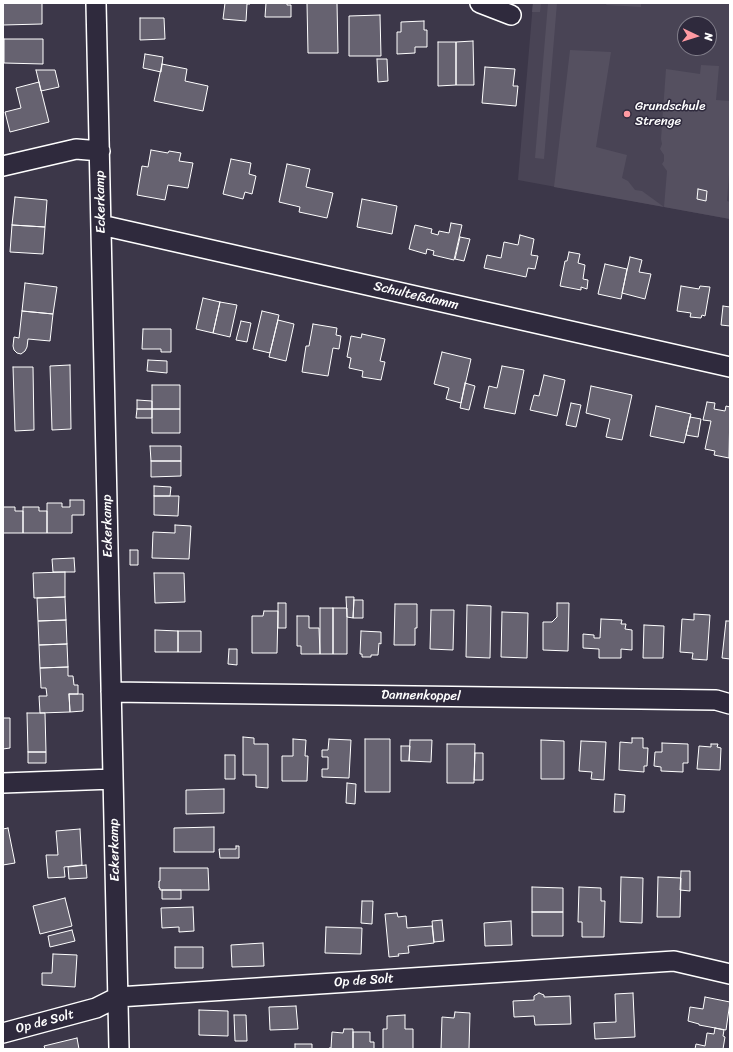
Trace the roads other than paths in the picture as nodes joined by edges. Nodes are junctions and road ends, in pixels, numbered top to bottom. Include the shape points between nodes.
1 (96, 3) edge
2 (480, 3) edge
3 (511, 15) dead end
4 (100, 151) junction
5 (3, 166) edge
6 (101, 225) junction
7 (730, 367) edge
8 (112, 692) junction
9 (730, 704) edge
10 (113, 779) junction
11 (3, 783) edge
12 (730, 974) edge
13 (118, 997) junction
14 (3, 1033) edge
15 (119, 1049) edge

1 - 4 street, Eckerkamp
2 - 3 street
4 - 5 street via 76,149
4 - 6 street, Eckerkamp
6 - 7 street, Schulteßdamm
6 - 8 street, Eckerkamp
8 - 9 street, Dannenkoppel via 716,700
8 - 10 street, Eckerkamp
10 - 11 street
10 - 13 street, Eckerkamp
12 - 13 street, Op de Solt via 674,962
13 - 14 street, Op de Solt via 96,1008
13 - 15 street, Eckerkamp

